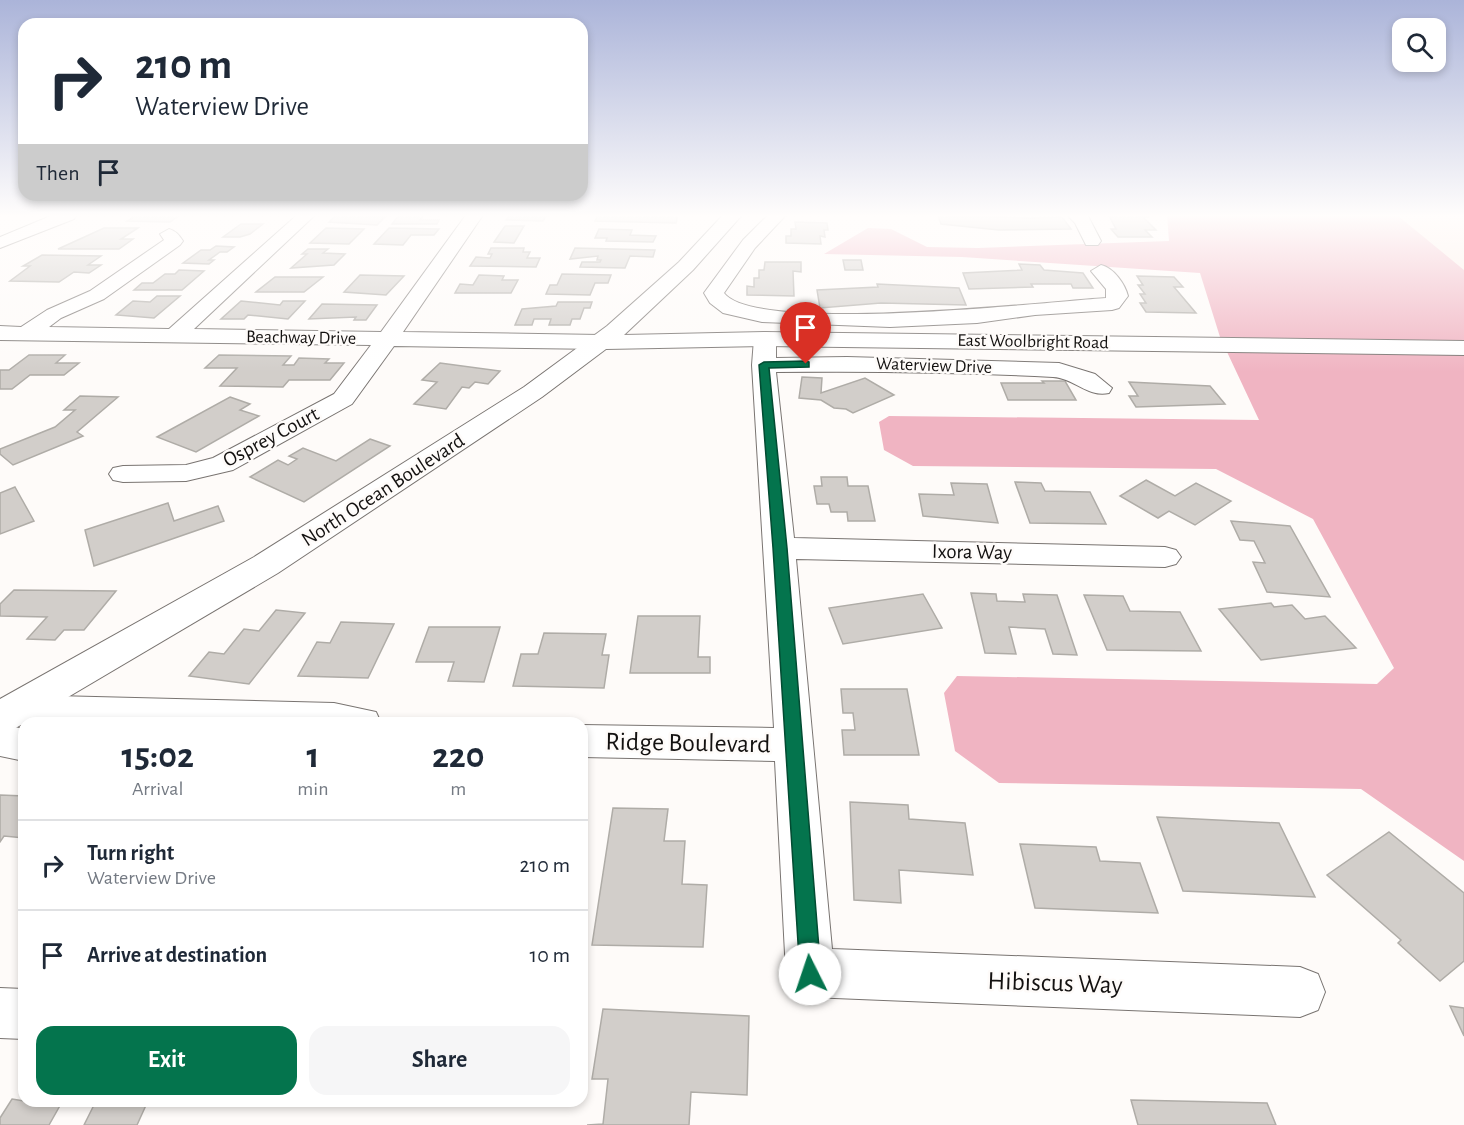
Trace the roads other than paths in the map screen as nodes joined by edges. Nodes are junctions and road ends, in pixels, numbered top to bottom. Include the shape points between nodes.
1 (138, 268) edge
2 (249, 268) edge
3 (438, 268) edge
4 (684, 268) edge
5 (732, 268) edge
6 (1101, 271) dead end
7 (0, 333) edge
8 (25, 334) junction
9 (174, 336) junction
10 (388, 339) junction
11 (602, 342) junction
12 (1464, 348) edge
13 (764, 352) junction
14 (1100, 388) dead end
15 (123, 474) dead end
16 (780, 548) junction
17 (1165, 557) dead end
18 (27, 717) edge
19 (588, 741) edge
20 (794, 746) junction
21 (1300, 992) dead end
22 (0, 1013) edge
23 (18, 1014) edge

1 - 8 street
2 - 9 street
3 - 10 street, Osprey Court
4 - 11 main road, North Ocean Boulevard
5 - 6 street via 714,293 730,309 762,316 890,321 1112,304 1118,296 1116,288
7 - 8 street, Beachway Drive
8 - 9 street, Beachway Drive
9 - 10 street, Beachway Drive
10 - 11 street, Beachway Drive
10 - 15 street, Osprey Court via 343,399 223,464 189,474
11 - 13 main road, East Woolbright Road
11 - 18 main road, North Ocean Boulevard via 453,446
12 - 13 main road, East Woolbright Road via 1187,344
13 - 14 street, Waterview Drive via 847,364 1059,370
13 - 16 street
16 - 17 street, Ixora Way
16 - 20 street
19 - 20 street, Ridge Boulevard
20 - 21 street, Hibiscus Way via 810,974
22 - 23 street

